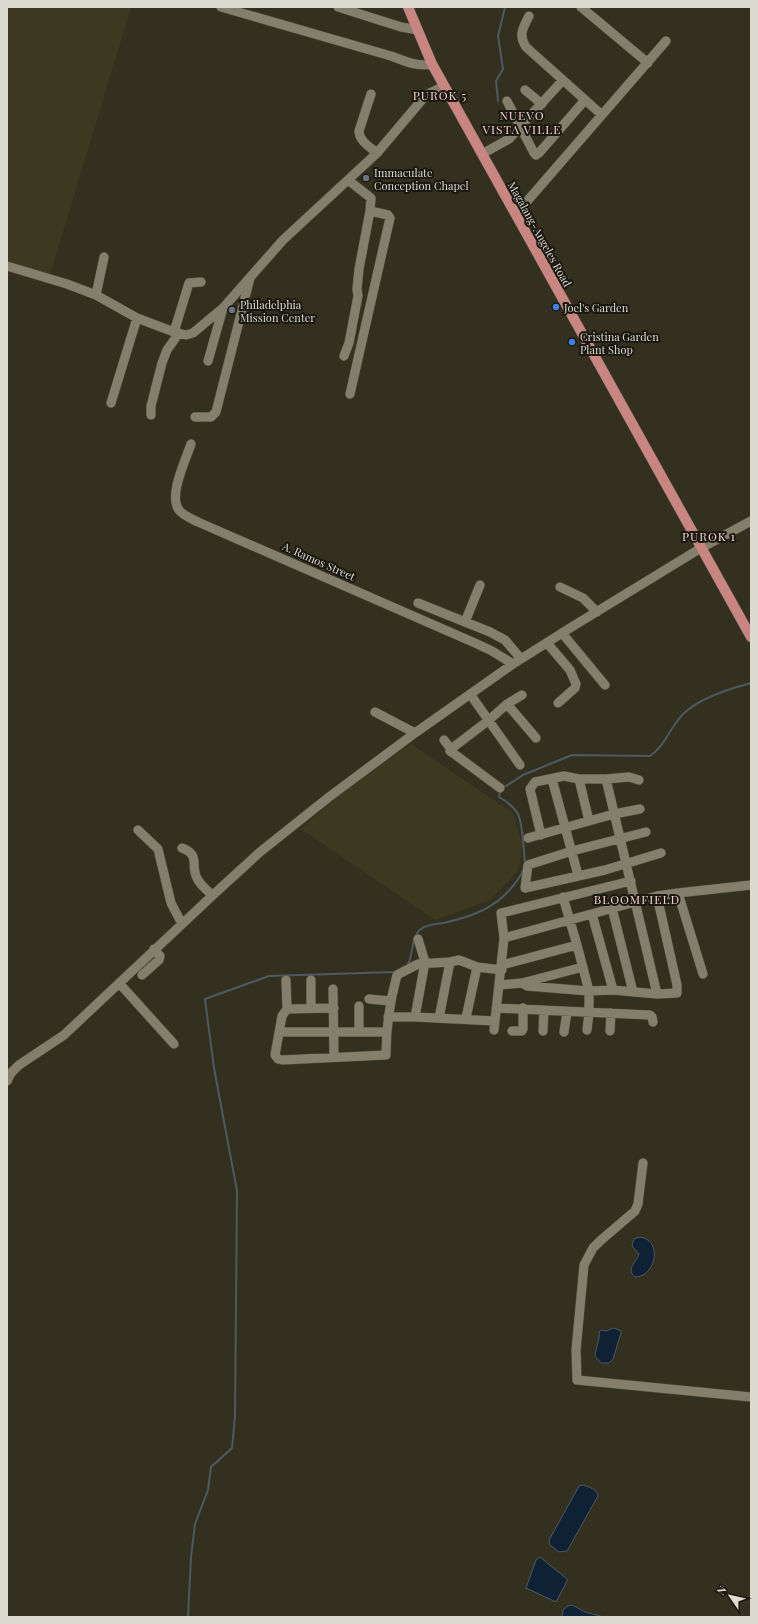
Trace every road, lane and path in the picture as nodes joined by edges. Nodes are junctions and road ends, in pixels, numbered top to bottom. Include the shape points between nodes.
1 (221, 7) edge
2 (338, 7) edge
3 (408, 7) edge
4 (581, 7) edge
5 (529, 16) dead end
6 (418, 30) junction
7 (666, 41) dead end
8 (648, 63) junction
9 (432, 64) junction
10 (563, 80) junction
11 (444, 86) junction
12 (526, 90) dead end
13 (371, 94) dead end
14 (585, 100) junction
15 (507, 101) dead end
16 (542, 104) junction
17 (602, 115) junction
18 (520, 128) junction
19 (377, 153) junction
20 (482, 154) junction
21 (348, 180) junction
22 (370, 211) junction
23 (516, 214) junction
24 (104, 257) dead end
25 (7, 266) edge
26 (251, 276) junction
27 (201, 282) dead end
28 (96, 295) junction
29 (223, 308) junction
30 (137, 318) junction
31 (177, 332) junction
32 (344, 356) dead end
33 (208, 361) dead end
34 (350, 394) dead end
35 (111, 403) dead end
36 (151, 415) dead end
37 (195, 417) dead end
38 (191, 444) dead end
39 (751, 521) edge
40 (701, 548) junction
41 (480, 585) dead end
42 (560, 587) dead end
43 (418, 603) dead end
44 (597, 612) junction
45 (465, 622) junction
46 (562, 633) junction
47 (751, 637) edge
48 (547, 643) junction
49 (517, 662) junction
50 (605, 685) dead end
51 (470, 694) junction
52 (522, 694) dead end
53 (558, 703) dead end
54 (507, 704) junction
55 (375, 712) dead end
56 (488, 720) junction
57 (415, 733) junction
58 (536, 738) dead end
59 (444, 740) dead end
60 (451, 749) junction
61 (520, 765) dead end
62 (552, 779) junction
63 (579, 779) junction
64 (606, 779) junction
65 (639, 780) dead end
66 (500, 788) dead end
67 (640, 809) dead end
68 (614, 814) junction
69 (589, 821) junction
70 (566, 828) junction
71 (138, 830) dead end
72 (646, 832) dead end
73 (541, 834) junction
74 (528, 838) dead end
75 (621, 839) junction
76 (182, 848) dead end
77 (572, 851) junction
78 (661, 853) dead end
79 (627, 863) junction
80 (578, 875) junction
81 (631, 881) junction
82 (751, 885) edge
83 (678, 893) junction
84 (212, 895) junction
85 (657, 896) junction
86 (563, 897) junction
87 (635, 903) junction
88 (612, 908) junction
89 (592, 914) junction
90 (570, 920) junction
91 (182, 924) junction
92 (504, 938) junction
93 (418, 939) dead end
94 (578, 945) junction
95 (154, 949) junction
96 (425, 962) junction
97 (450, 962) junction
98 (477, 967) junction
99 (583, 967) junction
100 (502, 968) junction
101 (703, 974) dead end
102 (142, 975) dead end
103 (286, 980) dead end
104 (311, 980) dead end
105 (119, 983) junction
106 (522, 983) junction
107 (500, 985) junction
108 (333, 989) dead end
109 (613, 990) junction
110 (588, 991) junction
111 (633, 992) junction
112 (657, 994) junction
113 (370, 999) dead end
114 (390, 1001) junction
115 (359, 1006) dead end
116 (311, 1008) junction
117 (334, 1008) junction
118 (496, 1008) junction
119 (523, 1008) junction
120 (287, 1009) junction
121 (544, 1010) junction
122 (567, 1012) junction
123 (589, 1013) junction
124 (611, 1013) junction
125 (632, 1015) junction
126 (388, 1017) junction
127 (415, 1017) junction
128 (439, 1018) junction
129 (466, 1018) junction
130 (495, 1021) junction
131 (653, 1022) dead end
132 (630, 1025) dead end
133 (494, 1030) dead end
134 (587, 1030) dead end
135 (334, 1031) junction
136 (512, 1031) dead end
137 (543, 1031) dead end
138 (610, 1031) dead end
139 (280, 1032) junction
140 (359, 1032) junction
141 (386, 1032) junction
142 (564, 1032) dead end
143 (174, 1044) dead end
144 (334, 1057) junction
145 (7, 1082) edge
146 (643, 1163) dead end
147 (751, 1397) edge

1 - 9 street via 411,64
2 - 6 street
3 - 6 main road, Magalang-Angeles Road
4 - 8 street
5 - 10 street via 522,30 522,41
6 - 9 main road, Magalang-Angeles Road
7 - 8 street
8 - 17 street
9 - 11 main road, Magalang-Angeles Road
10 - 14 street
10 - 16 street
11 - 19 street via 426,95
11 - 20 main road, Magalang-Angeles Road
12 - 16 street
13 - 19 street via 359,135
14 - 17 street
14 - 18 street via 536,155
15 - 18 street
16 - 18 street
17 - 23 street
18 - 20 street via 509,139
19 - 21 street
20 - 23 main road, Magalang-Angeles Road
21 - 22 street via 371,198
21 - 26 street via 283,240
22 - 32 street via 359,269 357,301
22 - 34 street via 388,215 390,218
23 - 40 main road, Magalang-Angeles Road
24 - 28 street
25 - 28 street
26 - 29 street
26 - 37 street via 216,412 211,417
27 - 31 street via 189,283
28 - 30 street
29 - 31 street via 193,333 186,335
29 - 33 street
30 - 31 street
30 - 35 street
31 - 36 street via 162,363
38 - 49 street, A. Ramos Street via 175,493 175,503 179,511 198,522
39 - 40 street
40 - 44 street
40 - 47 main road, Magalang-Angeles Road
41 - 45 street
42 - 44 street via 583,598
43 - 45 street
44 - 46 street
45 - 49 street via 505,640
46 - 48 street
46 - 50 street
48 - 49 street
48 - 53 street via 570,670 576,684 575,688
49 - 51 street
51 - 56 street
51 - 57 street
52 - 54 street
54 - 56 street
54 - 58 street
55 - 57 street
56 - 60 street
56 - 61 street
57 - 84 street via 308,813
59 - 60 street
60 - 66 street via 453,754
62 - 63 street via 564,776
62 - 70 street
62 - 73 street via 535,782 530,789
63 - 64 street
63 - 69 street
64 - 65 street via 629,777
64 - 68 street
67 - 68 street
68 - 69 street
68 - 75 street
69 - 70 street
70 - 73 street
70 - 77 street
71 - 91 street via 158,849 171,903
72 - 75 street
73 - 74 street
75 - 77 street
75 - 79 street
76 - 84 street via 194,857 197,880
77 - 80 street
77 - 80 street via 528,865 525,888
78 - 79 street
79 - 80 street
79 - 81 street
81 - 86 street
81 - 87 street
82 - 83 street
83 - 85 street
83 - 101 street
84 - 91 street
85 - 87 street
85 - 112 street via 678,990 675,994
86 - 90 street
86 - 92 street via 501,913
87 - 88 street
87 - 112 street
88 - 89 street
88 - 111 street
89 - 90 street
89 - 109 street
90 - 92 street
90 - 94 street
91 - 95 street
92 - 100 street
93 - 96 street
94 - 99 street
94 - 100 street
95 - 102 street via 160,956 159,960
95 - 105 street
96 - 97 street
96 - 114 street via 397,975
96 - 127 street
97 - 98 street via 459,960
97 - 128 street
98 - 100 street
98 - 129 street
99 - 106 street
99 - 110 street
100 - 107 street
103 - 120 street
104 - 116 street
105 - 143 street
105 - 145 street via 64,1035 19,1065
106 - 107 street
106 - 110 street via 528,986
107 - 118 street
108 - 117 street
109 - 110 street
109 - 111 street
110 - 123 street
111 - 112 street
113 - 114 street
114 - 126 street
115 - 140 street
116 - 117 street
116 - 120 street
117 - 135 street
118 - 119 street
118 - 130 street
119 - 121 street
119 - 136 street via 523,1029
120 - 139 street via 282,1016
121 - 122 street
121 - 137 street
122 - 123 street
122 - 142 street
123 - 124 street
123 - 134 street
124 - 125 street
124 - 138 street
125 - 131 street via 650,1015
125 - 132 street
126 - 127 street
126 - 141 street
127 - 128 street
128 - 129 street
129 - 130 street
130 - 133 street
135 - 139 street
135 - 140 street
135 - 144 street
139 - 144 street via 275,1055 278,1059
140 - 141 street
141 - 144 street via 386,1055
146 - 147 street via 635,1211 593,1248 584,1265 576,1350 577,1380

